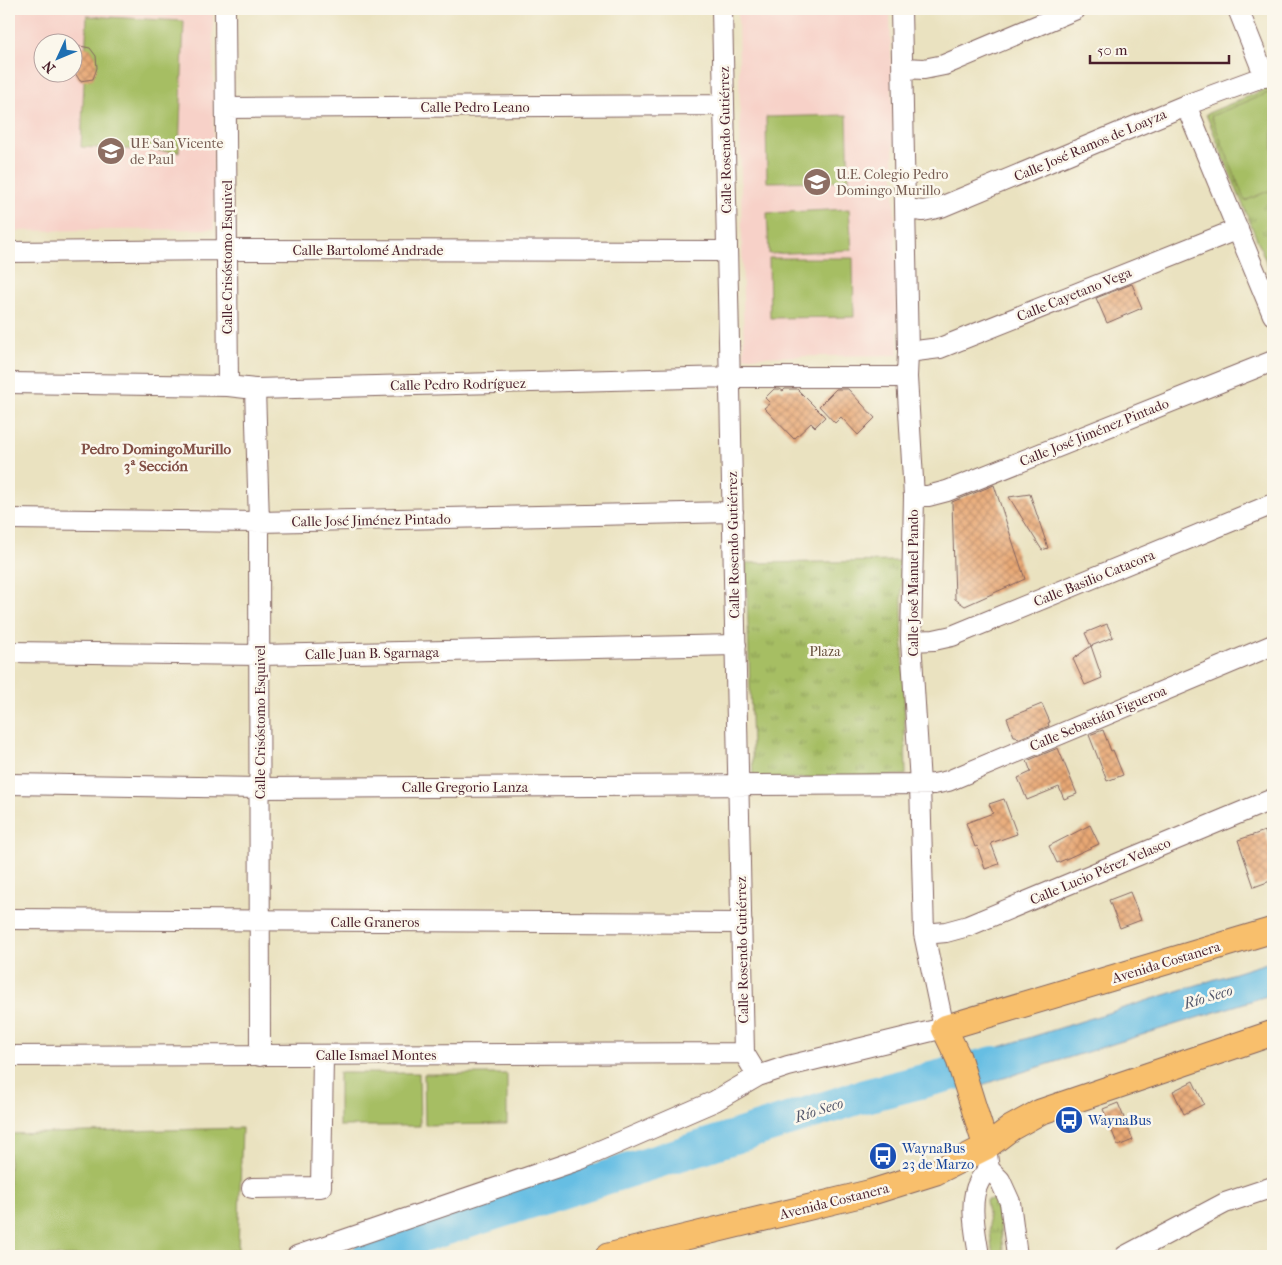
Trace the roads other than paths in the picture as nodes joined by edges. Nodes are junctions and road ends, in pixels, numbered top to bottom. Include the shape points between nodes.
1 (225, 9) edge
2 (722, 9) edge
3 (901, 9) edge
4 (1076, 9) edge
5 (1238, 9) edge
6 (902, 68) junction
7 (1269, 75) edge
8 (1186, 104) junction
9 (724, 105) junction
10 (226, 108) junction
11 (906, 209) junction
12 (1238, 229) junction
13 (227, 250) junction
14 (727, 251) junction
15 (9, 252) edge
16 (1273, 315) edge
17 (908, 352) junction
18 (1273, 361) edge
19 (730, 377) junction
20 (907, 377) junction
21 (9, 383) edge
22 (228, 386) junction
23 (255, 389) junction
24 (914, 496) junction
25 (1273, 504) edge
26 (733, 512) junction
27 (9, 519) edge
28 (259, 522) junction
29 (911, 640) junction
30 (736, 645) junction
31 (1273, 645) edge
32 (9, 652) edge
33 (260, 655) junction
34 (920, 783) junction
35 (9, 784) edge
36 (739, 785) junction
37 (260, 788) junction
38 (1273, 798) edge
39 (9, 919) edge
40 (260, 921) junction
41 (742, 923) junction
42 (1273, 930) edge
43 (924, 934) junction
44 (944, 1028) junction
45 (1273, 1033) edge
46 (744, 1053) junction
47 (9, 1056) edge
48 (260, 1056) junction
49 (323, 1056) junction
50 (758, 1076) junction
51 (987, 1158) junction
52 (1273, 1187) edge
53 (252, 1188) dead end
54 (297, 1256) edge
55 (608, 1256) edge
56 (979, 1256) edge
57 (1016, 1256) edge
58 (1125, 1256) edge

1 - 10 street, Calle Crisóstomo Esquivel
2 - 9 street, Calle Rosendo Gutiérrez
3 - 6 street, Calle José Manuel Pando
4 - 6 street via 944,65 924,69
5 - 7 street
6 - 11 street, Calle José Manuel Pando
7 - 8 street, Calle José Ramos de Loayza
8 - 11 street, Calle José Ramos de Loayza via 941,207 922,211
8 - 12 street
9 - 10 street, Calle Pedro Leano
9 - 14 street, Calle Rosendo Gutiérrez
10 - 13 street, Calle Crisóstomo Esquivel
11 - 17 street, Calle José Manuel Pando
12 - 16 street
12 - 17 street, Calle Cayetano Vega via 940,348
13 - 14 street, Calle Bartolomé Andrade
13 - 15 street, Calle Bartolomé Andrade
13 - 22 street, Calle Crisóstomo Esquivel
14 - 19 street, Calle Rosendo Gutiérrez
17 - 20 street, Calle José Manuel Pando
18 - 24 street, Calle José Jiménez Pintado via 947,491
19 - 20 street, Calle Pedro Rodríguez
19 - 23 street, Calle Pedro Rodríguez
19 - 26 street, Calle Rosendo Gutiérrez
20 - 24 street, Calle José Manuel Pando
21 - 22 street, Calle Pedro Rodríguez
22 - 23 street, Calle Pedro Rodríguez
23 - 28 street, Calle Crisóstomo Esquivel
24 - 29 street, Calle José Manuel Pando
25 - 29 street, Calle Basilio Catacora via 952,636
26 - 28 street, Calle José Jiménez Pintado
26 - 30 street, Calle Rosendo Gutiérrez
27 - 28 street, Calle José Jiménez Pintado
28 - 33 street, Calle Crisóstomo Esquivel
29 - 34 street, Calle José Manuel Pando
30 - 33 street, Calle Juan B. Sgarnaga
30 - 36 street, Calle Rosendo Gutiérrez
31 - 34 street, Calle Sebastián Figueroa via 948,781
32 - 33 street, Calle Juan B. Sgarnaga
33 - 37 street, Calle Crisóstomo Esquivel
34 - 36 street, Calle Gregorio Lanza
34 - 43 street, Calle José Manuel Pando
35 - 37 street, Calle Gregorio Lanza
36 - 37 street, Calle Gregorio Lanza
36 - 41 street, Calle Rosendo Gutiérrez
37 - 40 street, Calle Crisóstomo Esquivel
38 - 43 street, Calle Lucio Pérez Velasco via 968,926
39 - 40 street, Calle Graneros
40 - 41 street, Calle Graneros
40 - 48 street, Calle Crisóstomo Esquivel
41 - 46 street, Calle Rosendo Gutiérrez
42 - 44 main road, Avenida Costanera
43 - 44 street, Calle José Manuel Pando
44 - 50 street
44 - 51 main road, Calle José Manuel Pando via 958,1057
45 - 51 main road, Avenida Costanera via 1040,1112 1011,1128
46 - 49 street, Calle Ismael Montes
46 - 50 street
47 - 48 street, Calle Ismael Montes
48 - 49 street, Calle Ismael Montes
49 - 53 street via 321,1187
50 - 54 street via 714,1101 581,1159
51 - 55 main road, Avenida Costanera via 872,1192
51 - 56 street via 974,1195
51 - 57 street via 1010,1202
52 - 58 street via 1225,1203

